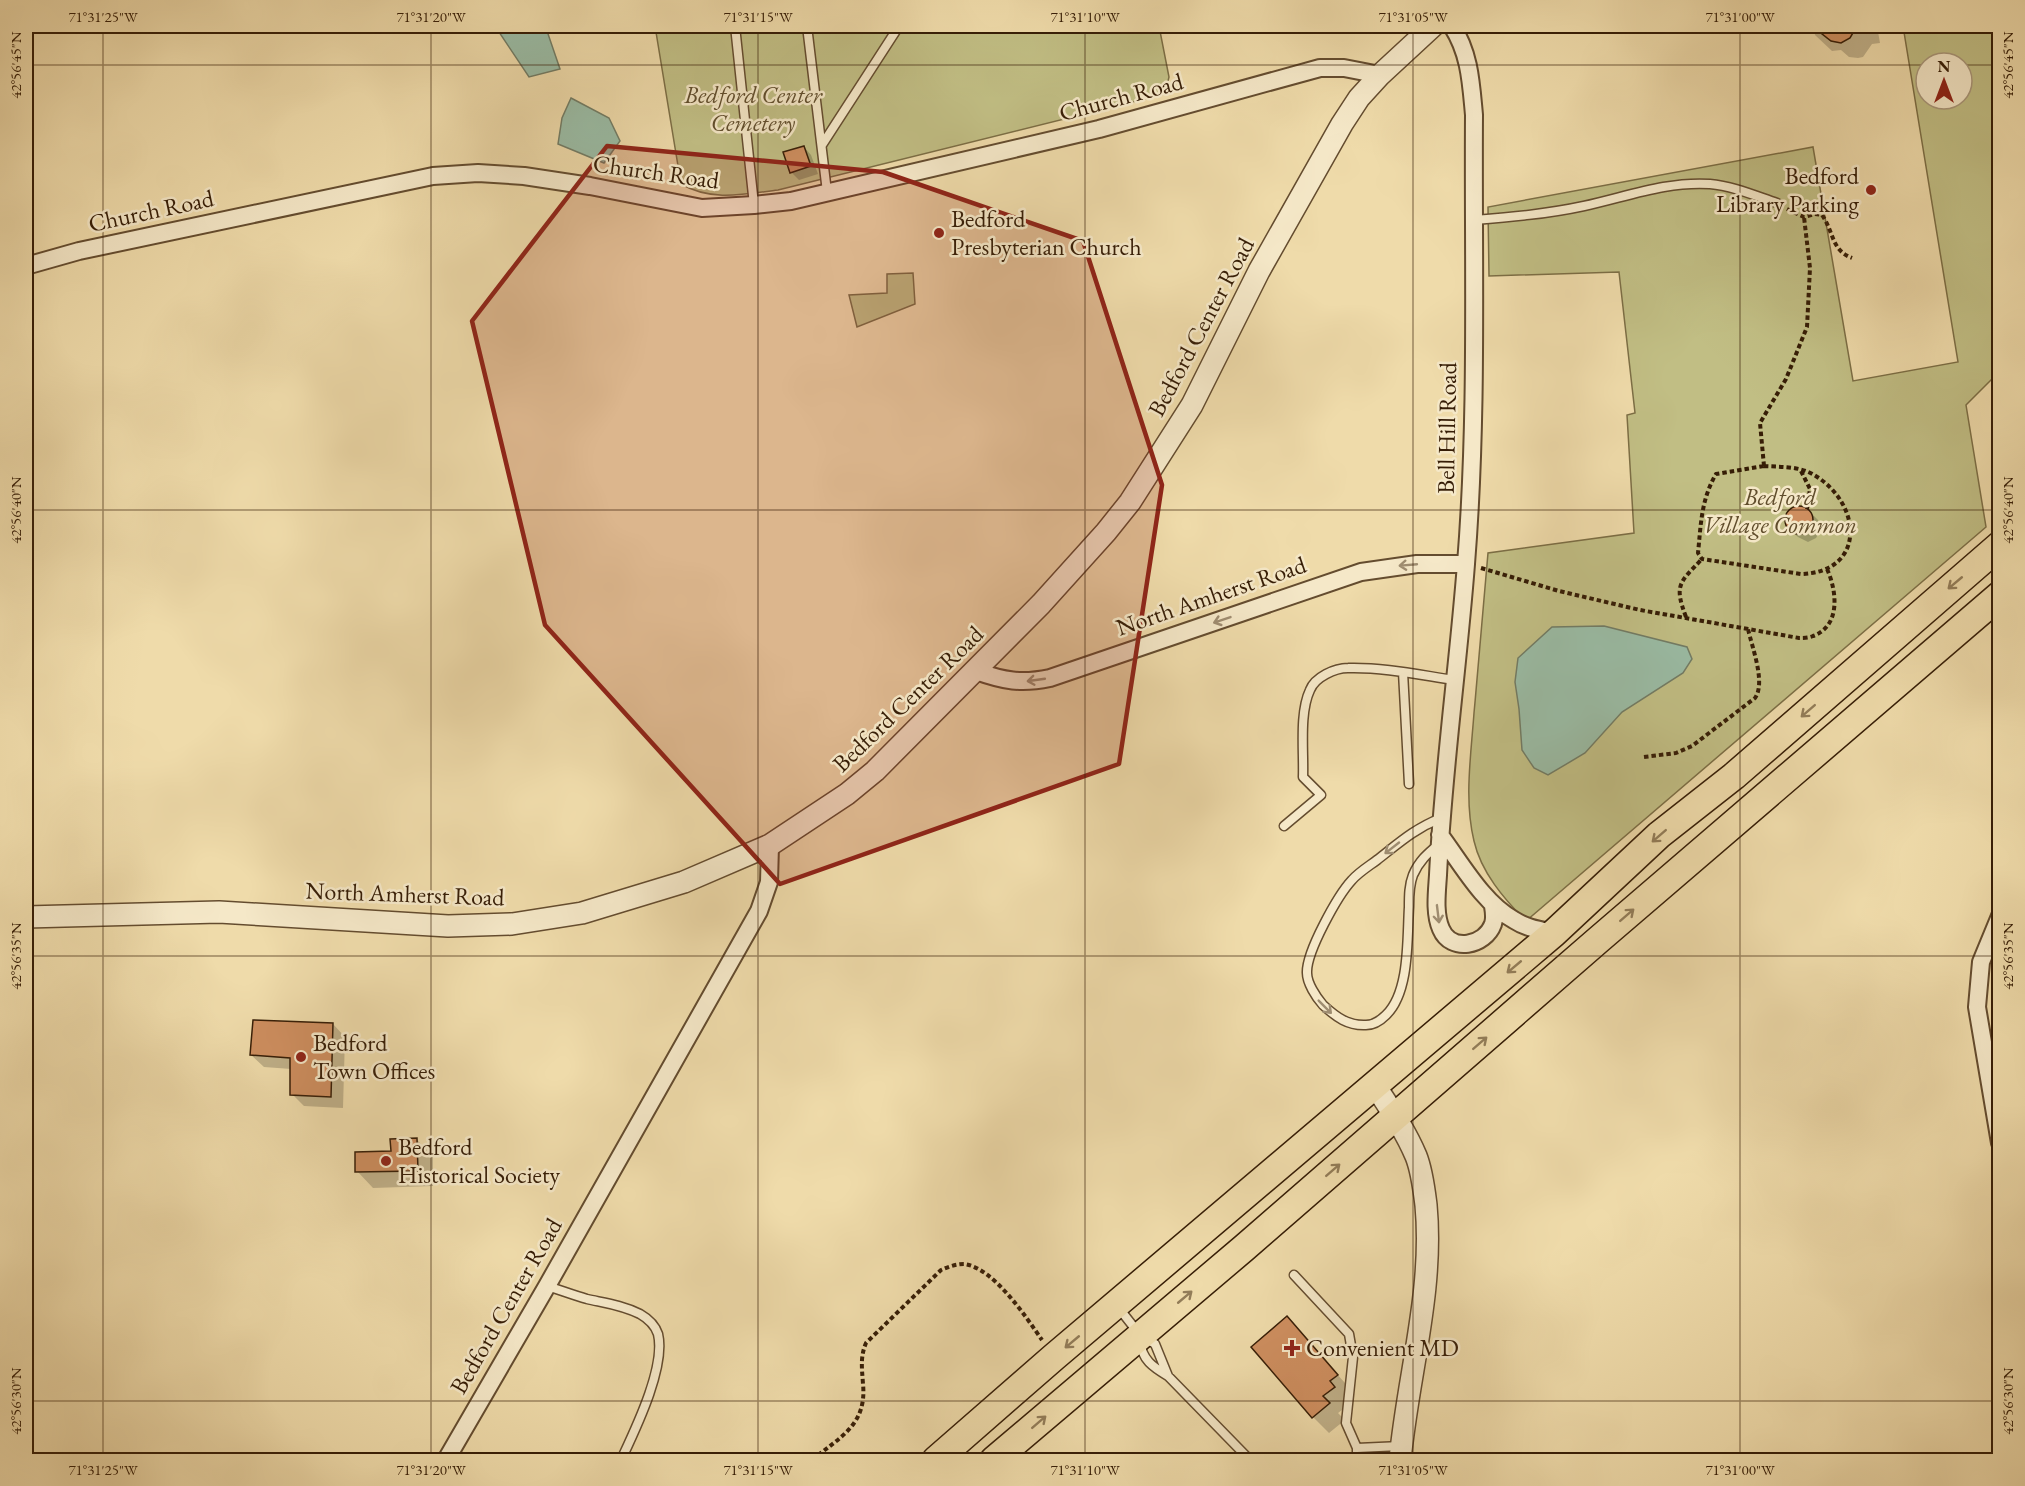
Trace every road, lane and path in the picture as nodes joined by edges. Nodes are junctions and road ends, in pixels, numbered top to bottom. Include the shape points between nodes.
1 (735, 26) edge
2 (807, 26) edge
3 (899, 26) edge
4 (1433, 26) edge
5 (1452, 26) edge
6 (1380, 75) junction
7 (821, 146) junction
8 (827, 192) junction
9 (1777, 203) joint
10 (754, 205) junction
11 (1804, 217) junction
12 (1473, 220) junction
13 (1852, 258) dead end
14 (26, 266) edge
15 (1764, 466) junction
16 (1800, 470) junction
17 (1807, 509) dead end
18 (2000, 545) edge
19 (1702, 559) junction
20 (1466, 564) junction
21 (1827, 569) junction
22 (2000, 595) edge
23 (1687, 618) junction
24 (1748, 629) junction
25 (976, 671) junction
26 (1403, 672) junction
27 (1454, 680) junction
28 (1644, 757) dead end
29 (1409, 784) dead end
30 (1441, 818) junction
31 (1284, 826) dead end
32 (1439, 840) junction
33 (770, 845) junction
34 (1493, 906) junction
35 (2000, 916) edge
36 (26, 917) edge
37 (1554, 933) junction
38 (1374, 1084) junction
39 (1396, 1117) junction
40 (2000, 1143) edge
41 (1294, 1275) dead end
42 (547, 1286) junction
43 (1116, 1305) junction
44 (1140, 1335) junction
45 (1054, 1357) junction
46 (1168, 1376) junction
47 (1357, 1448) junction
48 (1401, 1453) edge
49 (446, 1461) edge
50 (621, 1461) edge
51 (812, 1461) edge
52 (936, 1461) edge
53 (994, 1461) edge
54 (1250, 1461) edge
55 (1356, 1461) edge

1 - 10 lane
2 - 7 lane
3 - 7 lane
4 - 6 street, Bedford Center Road
5 - 12 street, Bell Hill Road via 1464,47 1471,75
6 - 8 street, Church Road via 1320,68 1099,129
6 - 25 street, Bedford Center Road via 1342,124 1259,271 1192,405 1130,502
7 - 8 lane
8 - 10 street, Church Road
9 - 11 path
9 - 12 lane via 1728,187 1692,183 1529,216
10 - 14 street, Church Road via 702,207 524,176 433,176 79,251
11 - 13 path via 1822,215 1836,245
11 - 15 path via 1810,268 1807,327 1786,380 1760,423
12 - 20 street, Bell Hill Road via 1472,450
15 - 16 path
15 - 19 path via 1716,474 1702,508 1698,553
16 - 17 path via 1810,489
16 - 21 path via 1814,474 1830,488 1849,515 1848,547 1841,560
18 -> 37 highway via 1734,776 1659,835
19 - 21 path via 1801,574
19 - 23 path via 1683,579 1679,590
20 - 23 path via 1570,594
20 -> 25 street, North Amherst Road via 1417,564 1361,572 1050,678 1018,682
20 - 27 street, Bell Hill Road
21 - 24 path via 1835,599 1834,613 1826,627 1813,636 1799,638
39 -> 22 highway
23 - 24 path
24 - 28 path via 1760,681 1755,698 1692,746 1676,753
25 - 33 street, Bedford Center Road via 875,771
26 - 27 lane
26 - 29 lane
26 - 31 lane via 1346,668 1323,675 1310,688 1305,710 1303,777 1321,795
27 - 30 street, Bell Hill Road
30 - 32 street, Bell Hill Road
30 -> 32 lane via 1418,828 1353,878 1327,918 1306,971 1318,1000 1337,1018 1369,1026 1392,1010 1407,959 1413,876 1422,858
32 - 34 street
32 -> 34 street, Bell Hill Road via 1437,917 1442,931 1455,943 1478,941 1494,921
33 - 36 street, North Amherst Road via 684,882 615,905 512,924 448,926 219,912
33 - 42 street, Bedford Center Road via 769,882 759,911
34 - 37 street via 1532,929
35 - 40 street via 1981,962 1977,1007
37 -> 38 highway
38 - 39 street
38 - 43 highway
44 -> 39 highway
39 - 48 street via 1416,1157 1424,1187 1428,1242 1419,1337
41 - 47 lane via 1349,1334 1353,1357 1346,1423
42 - 49 street, Bedford Center Road
42 - 50 lane via 623,1306 642,1315 658,1334 650,1394
43 - 44 lane
43 -> 45 highway
44 - 46 lane via 1155,1344
44 - 46 lane via 1141,1353 1146,1361
53 -> 44 highway
45 - 51 path via 1019,1307 989,1277 963,1264 941,1270 866,1343 862,1354 861,1414 855,1424
45 - 52 highway
46 - 54 lane
47 - 48 lane
47 - 55 lane

